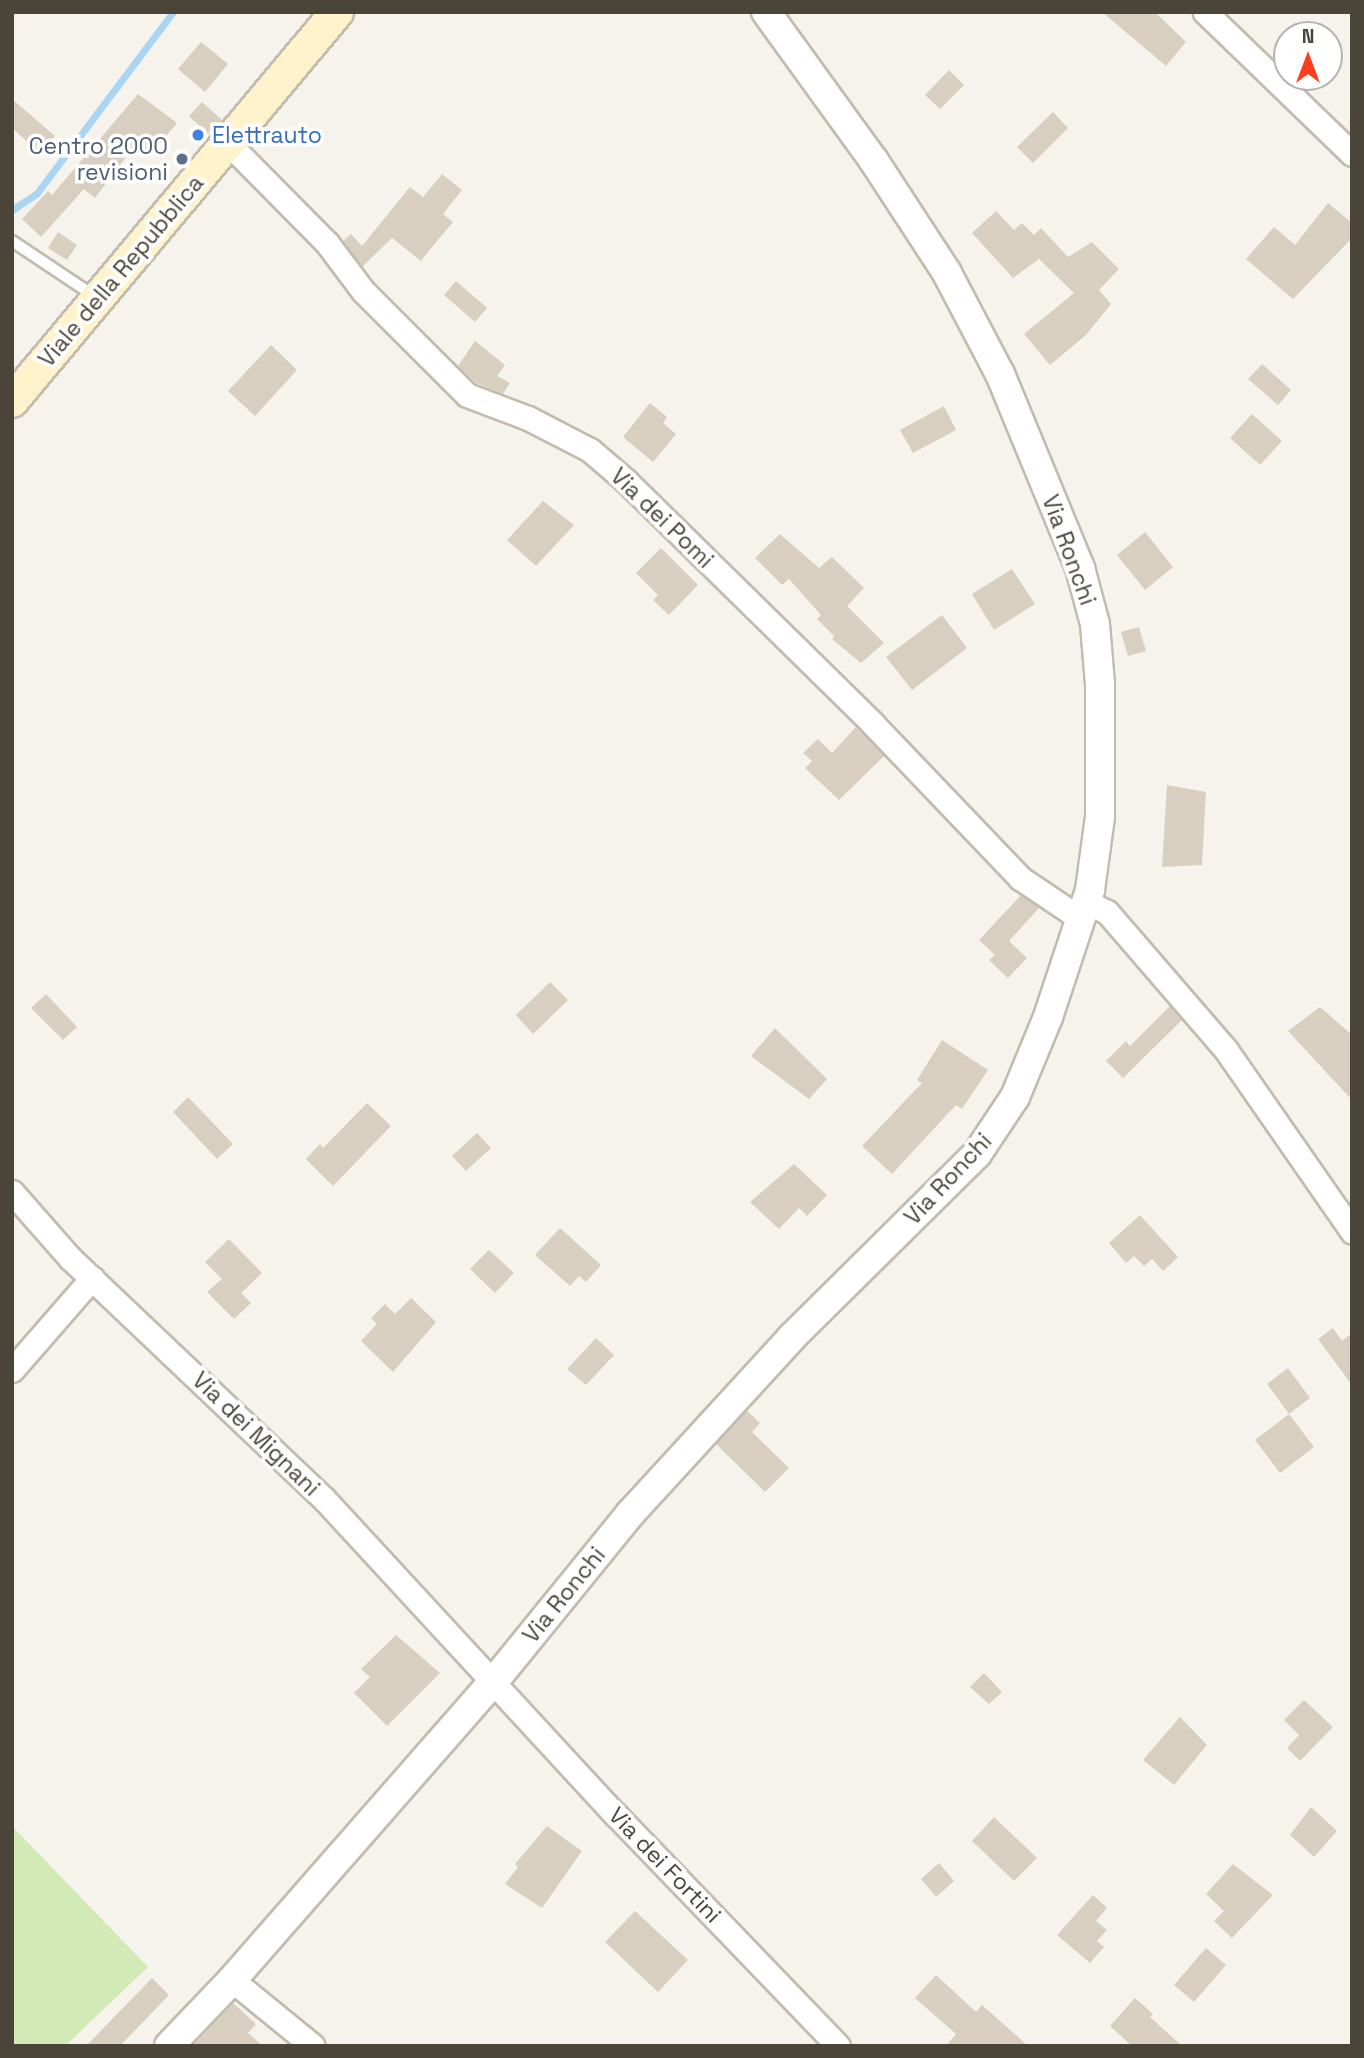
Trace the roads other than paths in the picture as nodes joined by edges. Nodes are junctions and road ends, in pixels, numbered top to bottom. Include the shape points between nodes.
1 (337, 12) edge
2 (766, 12) edge
3 (1205, 12) edge
4 (228, 143) junction
5 (1352, 154) edge
6 (12, 241) edge
7 (98, 298) junction
8 (12, 401) edge
9 (1084, 911) junction
10 (12, 1192) edge
11 (1352, 1231) edge
12 (92, 1278) junction
13 (12, 1370) edge
14 (495, 1680) junction
15 (232, 1980) junction
16 (169, 2046) edge
17 (313, 2046) edge
18 (838, 2046) edge

1 - 4 main road, Viale della Repubblica
2 - 9 street, Via Ronchi via 947,273 999,374 1080,568 1095,624 1100,684 1100,817
3 - 5 street
4 - 7 main road, Viale della Repubblica
4 - 9 street, Via dei Pomi via 327,243 363,291 467,395 528,418 590,450 873,724 1020,878
6 - 7 lane
7 - 8 main road, Viale della Repubblica
9 - 11 street, Via dei Pomi via 1107,912 1226,1050
9 - 14 street, Via Ronchi via 1015,1097 978,1154 774,1357 631,1514
10 - 12 street, Via dei Mignani
12 - 13 street
12 - 14 street, Via dei Mignani via 324,1499
14 - 15 street, Via Ronchi
14 - 18 street, Via dei Fortini via 616,1815
15 - 16 street, Via Ronchi
15 - 17 street

